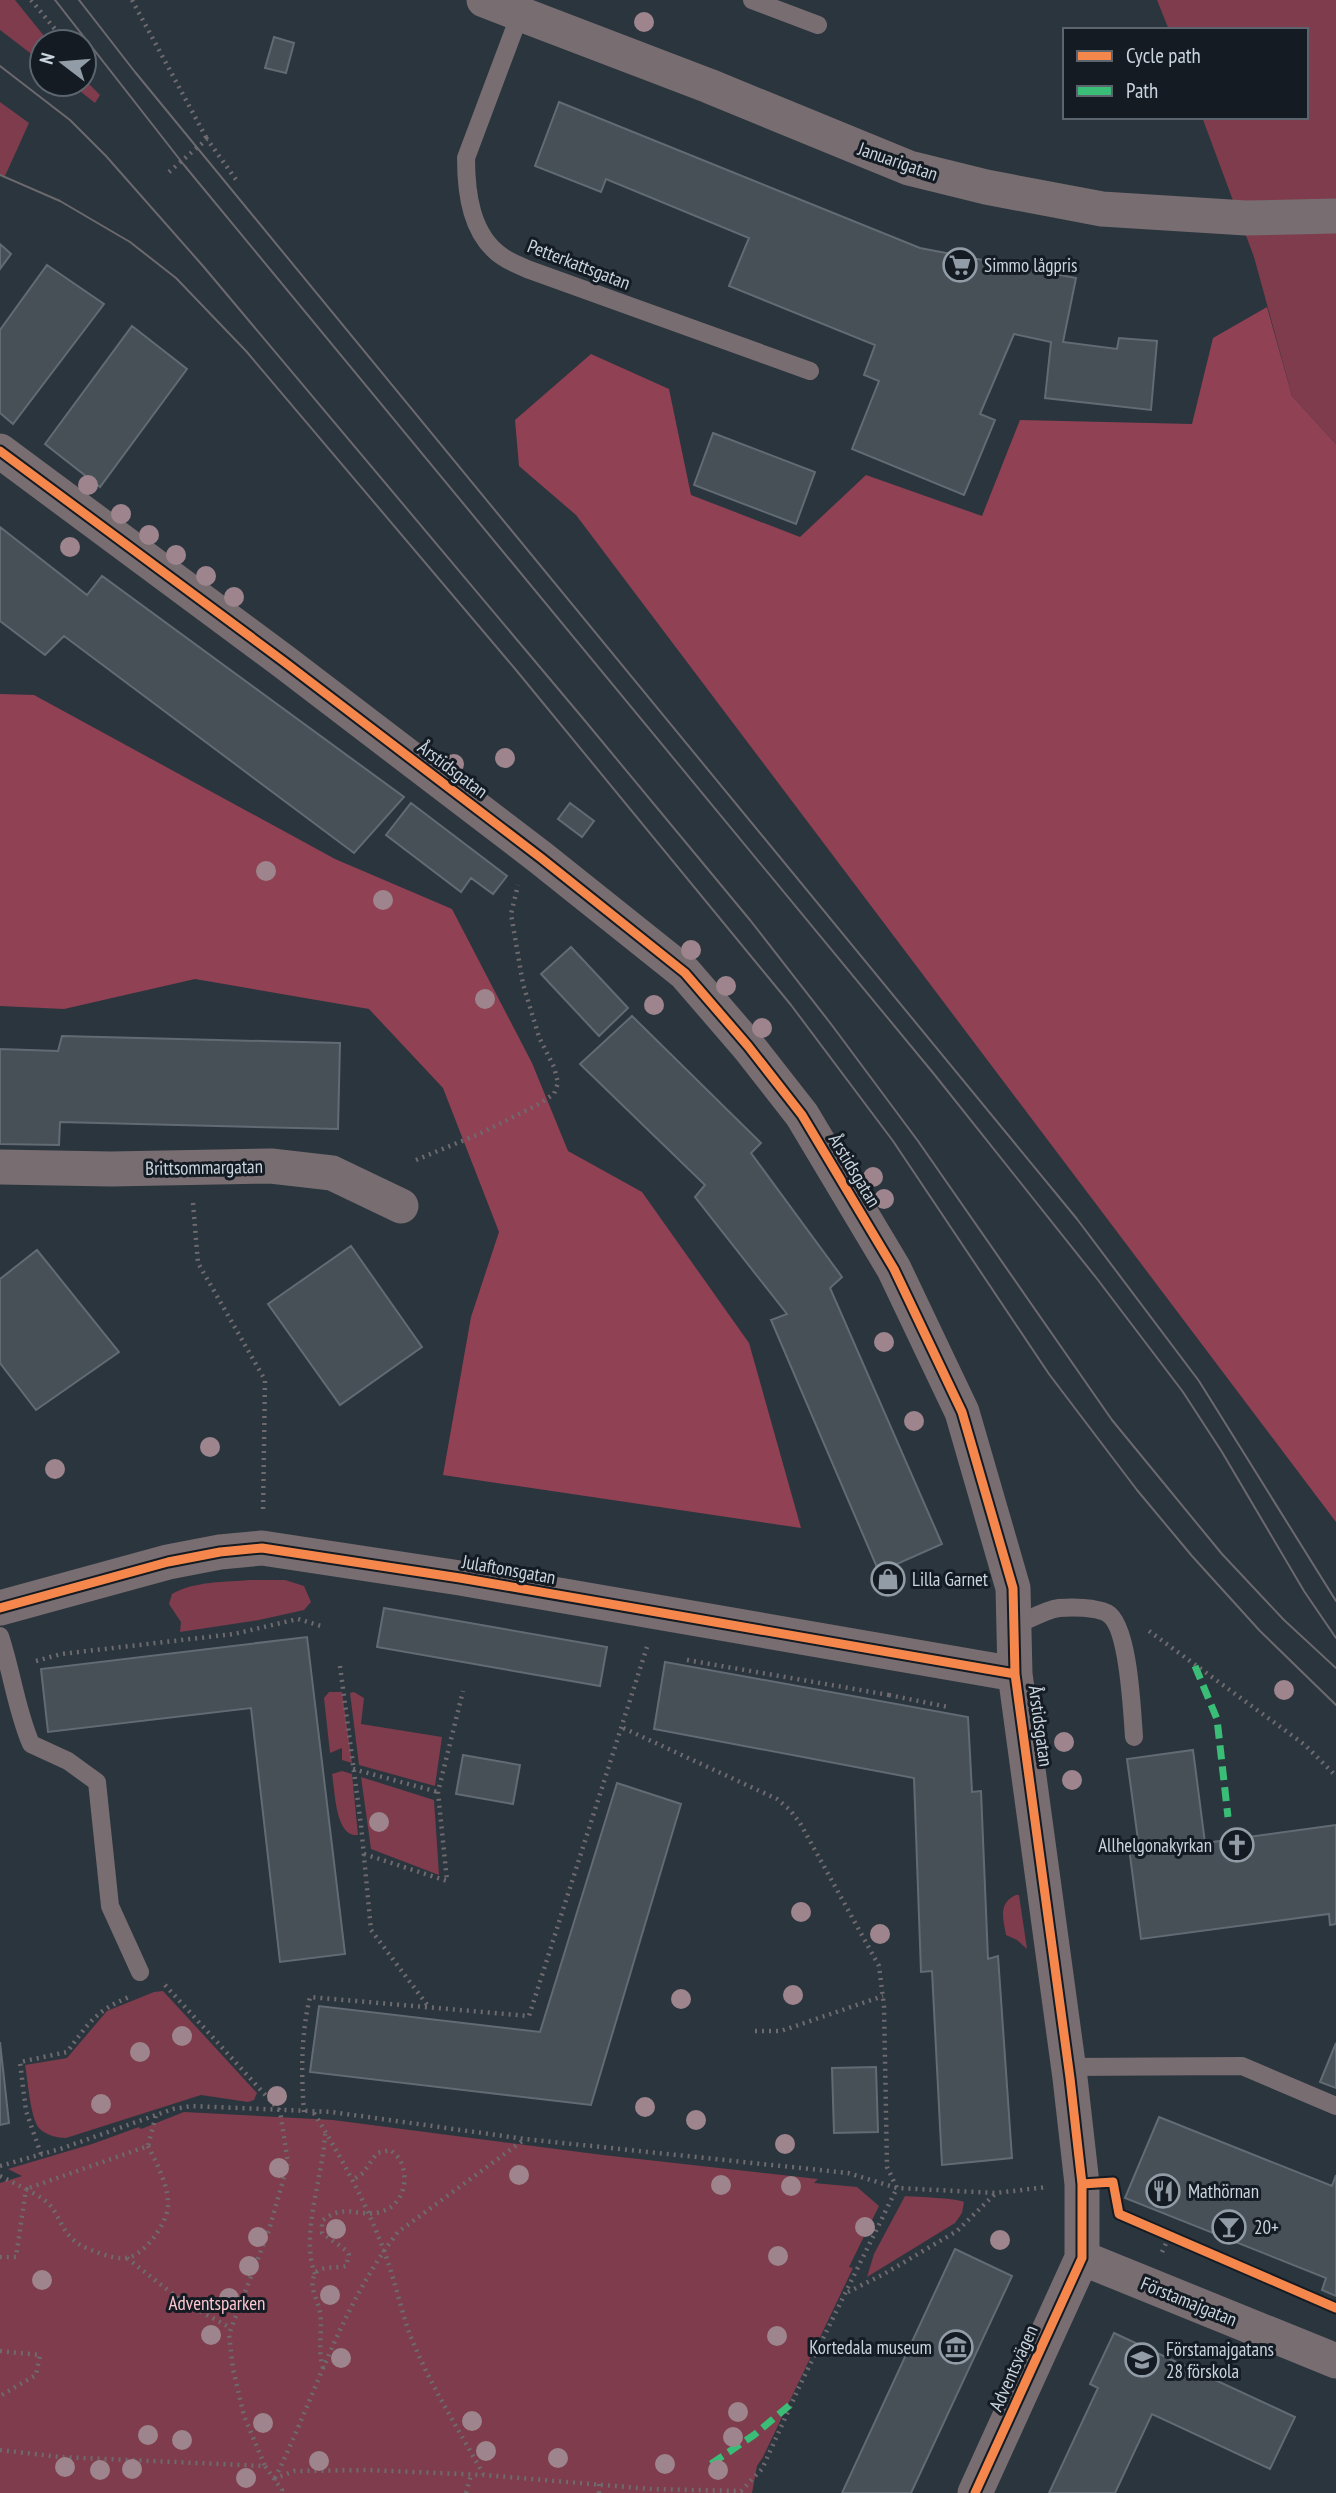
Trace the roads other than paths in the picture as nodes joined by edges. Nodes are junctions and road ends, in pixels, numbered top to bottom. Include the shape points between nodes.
1 (484, 0) edge
2 (752, 0) edge
3 (520, 14) junction
4 (818, 26) dead end
5 (1336, 216) edge
6 (810, 370) dead end
7 (0, 451) edge
8 (0, 1167) edge
9 (401, 1206) dead end
10 (0, 1608) edge
11 (1014, 1626) junction
12 (0, 1636) edge
13 (1015, 1674) junction
14 (1134, 1737) dead end
15 (140, 1972) dead end
16 (1069, 2067) junction
17 (1336, 2106) edge
18 (1082, 2258) junction
19 (1336, 2361) edge
20 (975, 2493) edge

1 - 3 street, Januarigatan
2 - 4 lane
3 - 5 street, Januarigatan via 909,168 1102,209 1246,218
3 - 6 lane, Petterkattsgatan via 466,159 472,212 483,237 501,256 527,269
7 - 11 street, Årstidsgatan via 541,858 685,973 748,1045 802,1115 894,1269 962,1412 1013,1588
8 - 9 street, Brittsommargatan via 271,1166 332,1173
10 - 13 street, Julaftonsgatan via 168,1562 262,1548
11 - 13 street, Årstidsgatan
11 - 14 lane via 1057,1608 1109,1614 1119,1628 1124,1651
12 - 15 lane via 31,1744 68,1760 97,1782 110,1906
13 - 16 street, Årstidsgatan
16 - 17 lane via 1242,2066
16 - 18 street, Årstidsgatan via 1082,2183
18 - 19 street, Förstamajgatan
18 - 20 street, Adventsvägen

